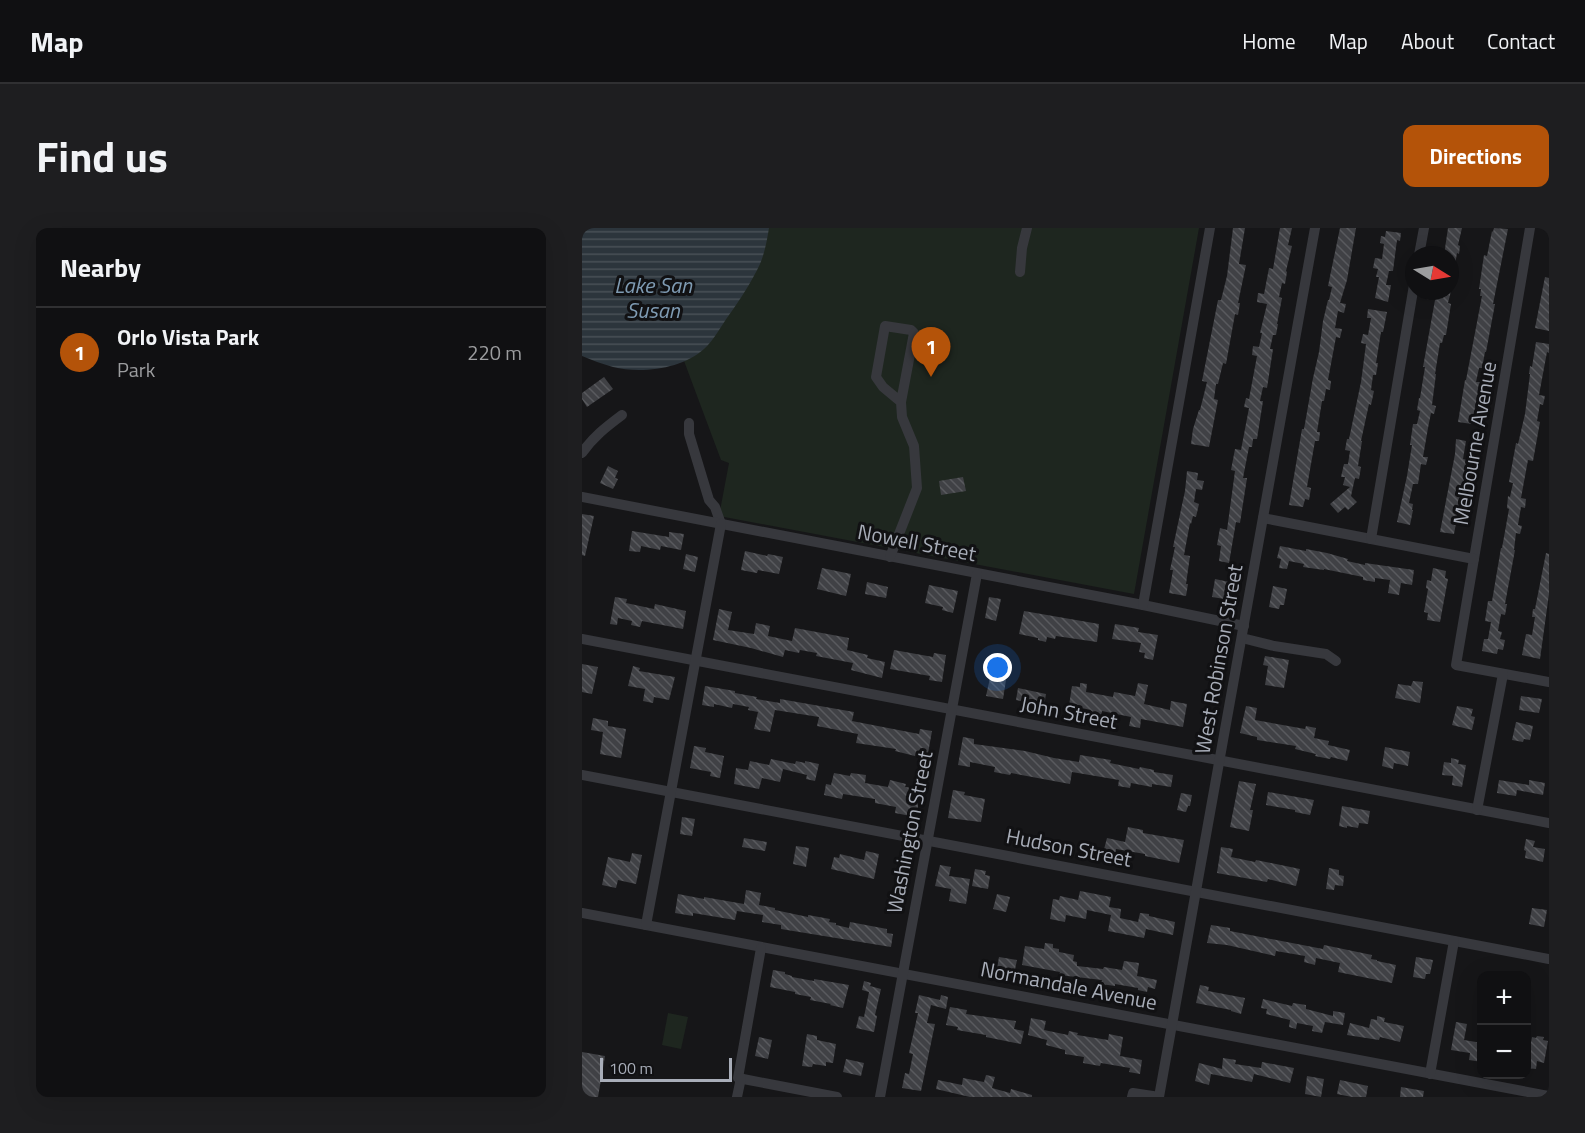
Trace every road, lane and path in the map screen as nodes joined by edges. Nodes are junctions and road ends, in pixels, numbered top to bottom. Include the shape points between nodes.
1 (1027, 228) edge
2 (1210, 228) edge
3 (1315, 228) edge
4 (1424, 228) edge
5 (1530, 228) edge
6 (1421, 246) edge
7 (1020, 272) dead end
8 (1411, 300) edge
9 (901, 402) junction
10 (622, 415) dead end
11 (689, 423) dead end
12 (582, 453) edge
13 (582, 497) edge
14 (1263, 518) junction
15 (721, 524) junction
16 (1371, 539) junction
17 (890, 557) junction
18 (1474, 559) junction
19 (977, 574) junction
20 (1143, 605) junction
21 (1244, 626) junction
22 (1242, 638) junction
23 (582, 639) edge
24 (695, 660) junction
25 (1336, 661) dead end
26 (1503, 674) junction
27 (1549, 682) edge
28 (952, 710) junction
29 (1219, 760) junction
30 (582, 776) edge
31 (670, 792) junction
32 (1477, 810) junction
33 (1549, 823) edge
34 (927, 840) junction
35 (1196, 891) junction
36 (582, 913) edge
37 (646, 925) junction
38 (1454, 941) junction
39 (762, 948) junction
40 (1549, 959) edge
41 (903, 973) junction
42 (1172, 1025) junction
43 (1430, 1074) junction
44 (739, 1078) junction
45 (814, 1095) edge
46 (1549, 1096) edge
47 (737, 1097) edge
48 (837, 1097) edge
49 (880, 1097) edge
50 (1132, 1097) edge
51 (1159, 1097) edge

1 - 7 street
2 - 20 street
3 - 14 street, West Robinson Street
4 - 6 street
5 - 18 street, Melbourne Avenue
8 - 16 street
9 - 9 street via 914,333 885,326 876,377
9 - 17 street via 902,417 914,446 917,488
10 - 12 street via 601,430
11 - 15 street via 709,500
13 - 15 street, Nowell Street
14 - 16 street
14 - 21 street, West Robinson Street
15 - 17 street, Nowell Street
15 - 24 street
16 - 18 street
17 - 19 street, Nowell Street
18 - 26 street, Melbourne Avenue via 1456,665
19 - 20 street, Nowell Street
19 - 28 street, Washington Street
20 - 21 street, Nowell Street
21 - 22 street, West Robinson Street
22 - 25 street via 1326,654
22 - 29 street, West Robinson Street
23 - 24 street, John Street
24 - 28 street, John Street
24 - 31 street
26 - 27 street
26 - 32 street
28 - 29 street, John Street
28 - 34 street, Washington Street
29 - 32 street, John Street
29 - 35 street, West Robinson Street
30 - 31 street, Hudson Street
31 - 34 street, Hudson Street
31 - 37 street
32 - 33 street, John Street
34 - 35 street, Hudson Street
34 - 41 street, Washington Street
35 - 38 street, Hudson Street
35 - 42 street, West Robinson Street
36 - 37 street, Normandale Avenue
37 - 39 street, Normandale Avenue
38 - 40 street, Hudson Street
38 - 43 street
39 - 41 street, Normandale Avenue
39 - 44 street
41 - 42 street, Normandale Avenue
41 - 49 street, Washington Street
42 - 43 street, Normandale Avenue
42 - 51 street, West Robinson Street
43 - 46 street, Normandale Avenue
44 - 45 street
44 - 47 street
45 - 48 street
50 - 51 street via 1133,1093

